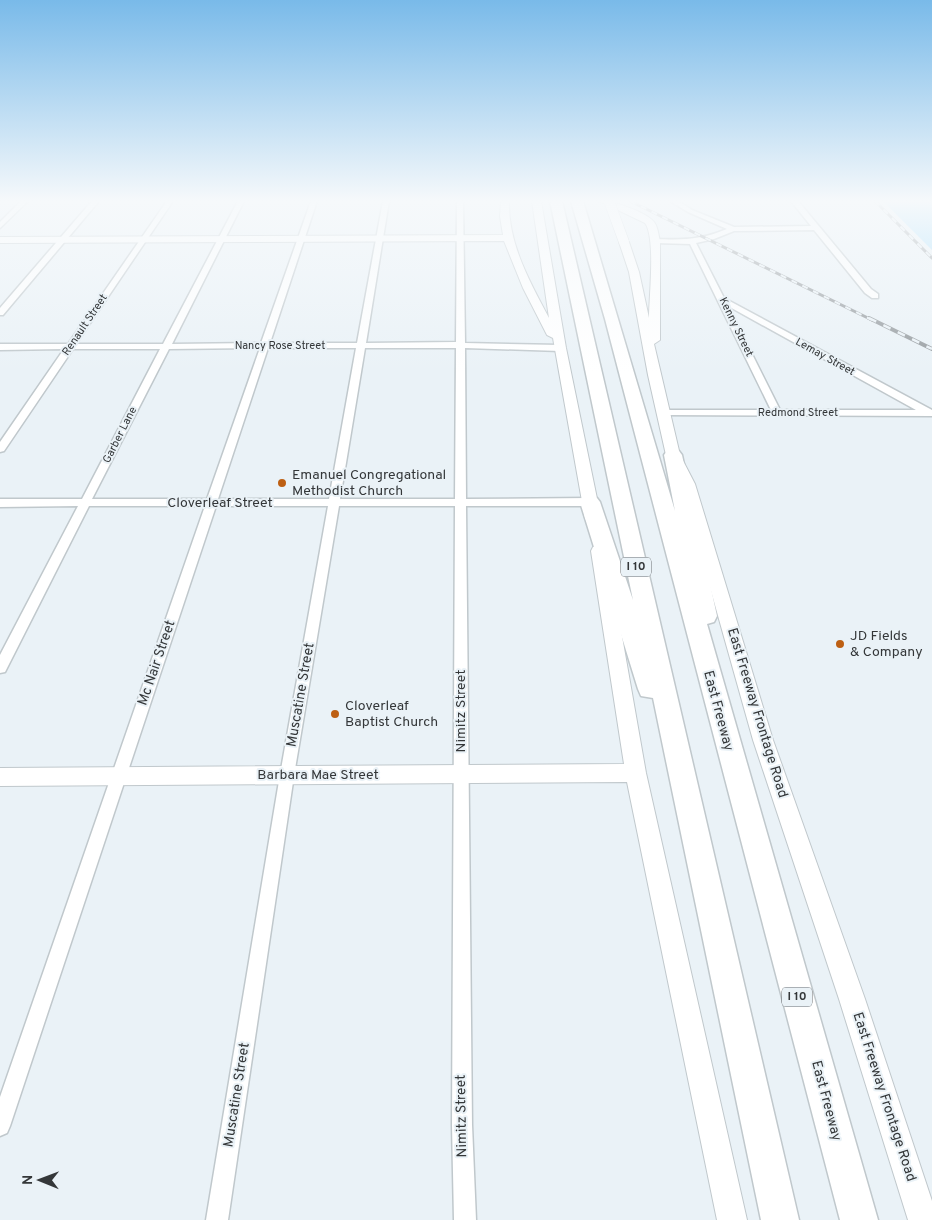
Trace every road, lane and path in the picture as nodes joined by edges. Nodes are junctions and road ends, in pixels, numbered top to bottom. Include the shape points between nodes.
1 (48, 258) edge
2 (131, 258) edge
3 (211, 258) edge
4 (295, 258) edge
5 (376, 258) edge
6 (460, 258) edge
7 (517, 258) edge
8 (546, 258) edge
9 (569, 258) edge
10 (596, 258) edge
11 (629, 258) edge
12 (655, 258) edge
13 (701, 258) edge
14 (841, 258) edge
15 (875, 296) dead end
16 (723, 300) junction
17 (0, 313) edge
18 (361, 345) junction
19 (460, 345) junction
20 (166, 346) junction
21 (265, 346) junction
22 (0, 347) edge
23 (70, 347) junction
24 (560, 348) junction
25 (654, 375) junction
26 (664, 413) junction
27 (777, 413) junction
28 (930, 413) edge
29 (0, 449) edge
30 (673, 455) junction
31 (334, 502) junction
32 (460, 502) junction
33 (590, 502) junction
34 (0, 503) edge
35 (85, 503) junction
36 (212, 503) junction
37 (0, 668) edge
38 (636, 773) junction
39 (461, 774) junction
40 (736, 774) junction
41 (287, 775) junction
42 (119, 776) junction
43 (0, 777) edge
44 (684, 785) junction
45 (0, 1126) edge
46 (217, 1220) edge
47 (464, 1220) edge
48 (732, 1220) edge
49 (780, 1220) edge
50 (859, 1220) edge
51 (923, 1220) edge

1 - 17 street
2 - 23 street, Renault Street
3 - 20 street, Garber Lane
4 - 21 street, Mc Nair Street
5 - 18 street, Muscatine Street
6 - 19 street, Nimitz Street
7 - 24 main road
8 - 24 main road
9 - 44 highway, I 10
10 - 40 highway, East Freeway / I 10
11 - 25 main road, East Freeway Frontage Road, bridge
12 - 25 main road
13 - 16 street, Kenny Street
14 - 15 street
16 - 27 street, Kenny Street
16 - 28 street, Lemay Street
18 - 19 street, Nancy Rose Street
18 - 21 street, Nancy Rose Street
18 - 31 street, Muscatine Street
19 - 24 street, Nancy Rose Street
19 - 32 street, Nimitz Street
20 - 21 street, Nancy Rose Street
20 - 23 street, Nancy Rose Street
20 - 35 street, Garber Lane
21 - 36 street, Mc Nair Street
22 - 23 street, Nancy Rose Street
23 - 29 street, Renault Street
24 - 33 main road
25 - 26 main road, East Freeway Frontage Road
26 - 27 street, Redmond Street
26 - 30 main road, East Freeway Frontage Road
27 - 28 street, Redmond Street
30 - 40 highway
30 - 51 main road, East Freeway Frontage Road via 688,484 763,740
31 - 32 street, Cloverleaf Street
31 - 36 street, Cloverleaf Street
31 - 41 street, Muscatine Street
32 - 33 street, Cloverleaf Street
32 - 39 street, Nimitz Street
33 - 38 main road
33 - 44 highway
34 - 35 street, Cloverleaf Street
35 - 36 street, Cloverleaf Street
35 - 37 street, Garber Lane
36 - 42 street, Mc Nair Street
38 - 39 main road, Barbara Mae Street
38 - 48 main road
39 - 41 main road, Barbara Mae Street
39 - 47 street, Nimitz Street
40 - 50 highway, East Freeway / I 10
41 - 42 main road, Barbara Mae Street
41 - 46 street, Muscatine Street
42 - 43 main road, Barbara Mae Street
42 - 45 street, Mc Nair Street
44 - 49 highway, I 10

